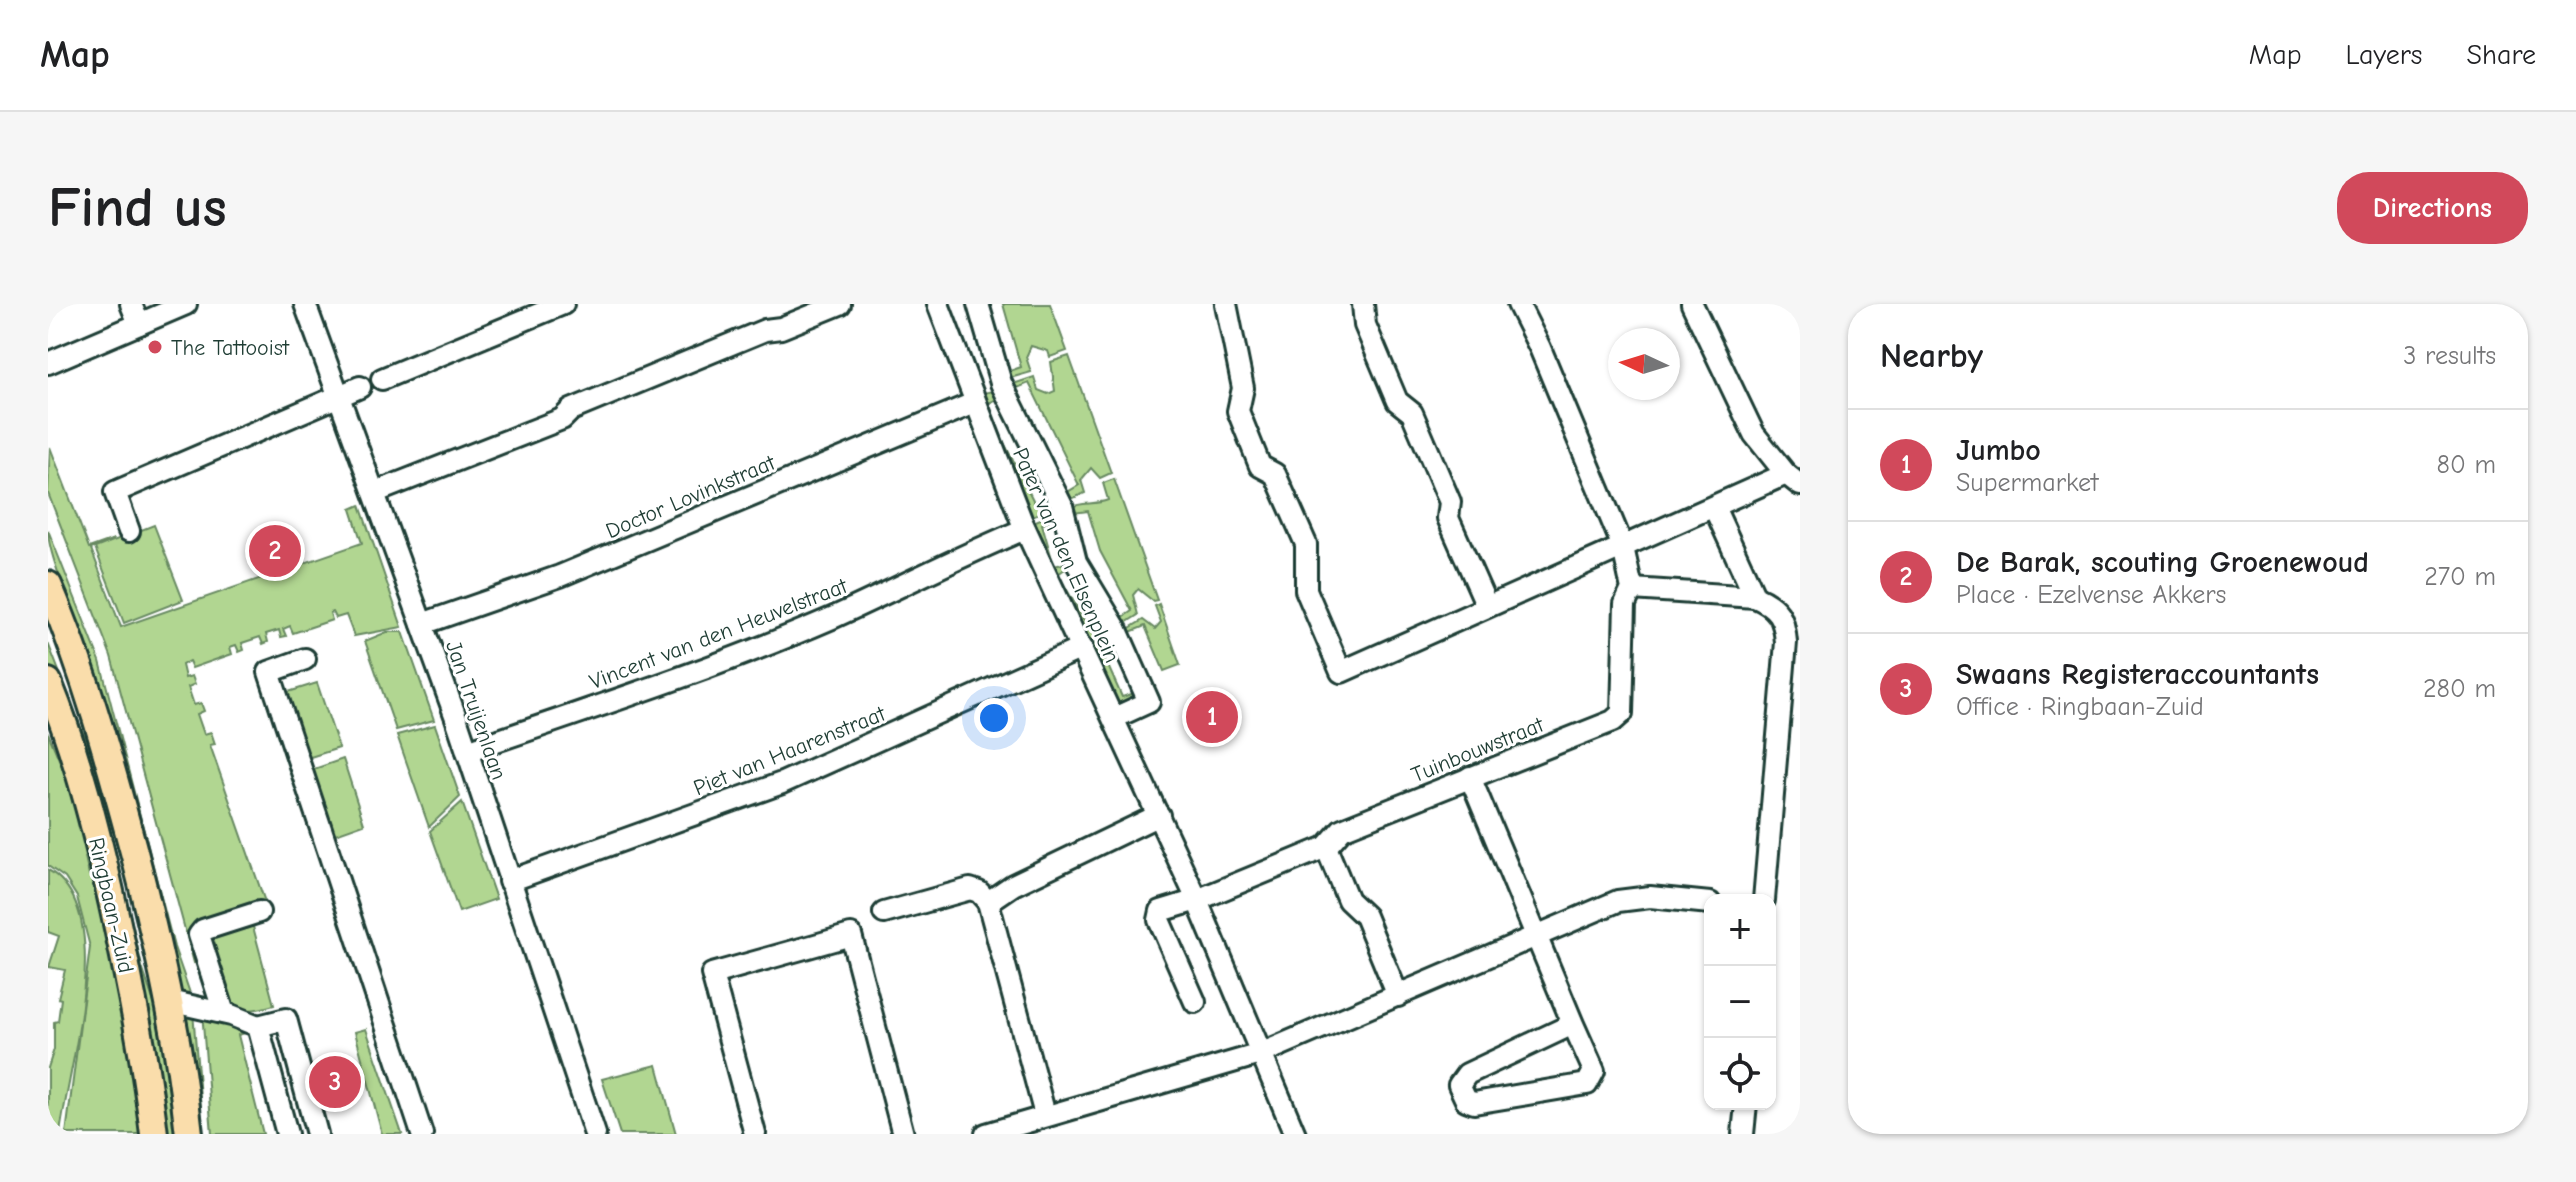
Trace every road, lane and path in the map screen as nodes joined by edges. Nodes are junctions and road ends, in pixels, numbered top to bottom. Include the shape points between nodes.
1 (131, 304) edge
2 (186, 304) edge
3 (305, 304) edge
4 (563, 304) edge
5 (840, 304) edge
6 (978, 304) edge
7 (1226, 304) edge
8 (1363, 304) edge
9 (1518, 304) edge
10 (1692, 304) edge
11 (945, 306) edge
12 (139, 324) junction
13 (48, 363) edge
14 (382, 379) dead end
15 (351, 392) junction
16 (974, 403) junction
17 (1793, 479) edge
18 (376, 492) junction
19 (1714, 507) junction
20 (1025, 529) junction
21 (129, 531) dead end
22 (1623, 547) junction
23 (48, 585) edge
24 (1632, 589) junction
25 (1755, 597) junction
26 (1487, 606) junction
27 (422, 624) junction
28 (1082, 648) junction
29 (305, 659) dead end
30 (48, 682) edge
31 (1114, 718) junction
32 (467, 751) junction
33 (1470, 777) junction
34 (1159, 815) junction
35 (1326, 847) junction
36 (134, 855) junction
37 (105, 870) junction
38 (509, 881) junction
39 (1765, 894) edge
40 (1197, 900) junction
41 (988, 902) junction
42 (1704, 903) edge
43 (259, 912) dead end
44 (884, 913) dead end
45 (1539, 936) junction
46 (1398, 996) junction
47 (169, 1001) junction
48 (1195, 1002) dead end
49 (224, 1013) junction
50 (1573, 1024) junction
51 (258, 1026) junction
52 (1260, 1054) junction
53 (1745, 1110) edge
54 (1045, 1115) junction
55 (994, 1133) edge
56 (154, 1134) edge
57 (189, 1134) edge
58 (287, 1134) edge
59 (317, 1134) edge
60 (422, 1134) edge
61 (595, 1134) edge
62 (755, 1134) edge
63 (903, 1134) edge
64 (1295, 1134) edge
65 (1743, 1134) edge

1 - 12 street
2 - 12 street
3 - 15 street, Jan Truijenlaan
4 - 14 street
5 - 18 street via 765,330 571,410 562,419
6 - 31 street via 1001,383 1062,506 1076,562 1117,630 1149,702
7 - 26 street via 1243,388 1238,411 1260,466 1275,474 1306,544 1306,590 1341,672
8 - 26 street via 1365,325 1397,401 1412,413 1445,489 1448,518
9 - 22 street, Tuinbouwstraat
10 - 17 street via 1754,434
11 - 16 street, Pater van den Elsenplein
12 - 13 street
15 - 18 street, Jan Truijenlaan
15 - 21 street via 115,492
16 - 20 street, Pater van den Elsenplein
16 - 27 street, Doctor Lovinkstraat via 560,576
17 - 19 street
18 - 27 street, Jan Truijenlaan
19 - 22 street
19 - 25 street
20 - 28 street, Pater van den Elsenplein
20 - 32 street, Vincent van den Heuvelstraat via 742,655
22 - 24 street, Tuinbouwstraat
22 - 26 street
23 - 36 main road, Ringbaan-Zuid via 117,783
24 - 25 street
24 - 33 street, Tuinbouwstraat via 1625,604 1622,713
25 - 39 street via 1776,606 1786,642
27 - 32 street, Jan Truijenlaan
28 - 31 street, Pater van den Elsenplein
28 - 38 street, Piet van Haarenstraat via 782,783
29 - 60 street via 269,672
30 - 37 main road, Ringbaan-Zuid
31 - 34 street, Pater van den Elsenplein
32 - 38 street, Jan Truijenlaan
33 - 35 street, Tuinbouwstraat via 1342,829
33 - 45 street
34 - 40 street, Pater van den Elsenplein
34 - 41 street
35 - 40 street, Tuinbouwstraat
35 - 46 street via 1348,900 1365,916
36 - 37 main road via 111,838
36 - 47 main road, Ringbaan-Zuid
37 - 56 main road, Ringbaan-Zuid via 144,1045
38 - 61 street, Jan Truijenlaan
40 - 48 street, Tuinbouwstraat via 1161,911 1159,920
40 - 52 street, Pater van den Elsenplein
41 - 44 street via 970,889
41 - 54 street
42 - 45 street via 1633,898
43 - 49 street via 199,935
45 - 46 street
45 - 50 street
46 - 52 street
47 - 49 street
47 - 57 main road, Ringbaan-Zuid
49 - 51 street
50 - 50 street via 1467,1074 1459,1085 1466,1100 1474,1103 1587,1084 1594,1071
51 - 58 street
51 - 59 street via 286,1019
52 - 54 street
52 - 64 street, Pater van den Elsenplein
53 - 65 street
54 - 55 street
62 - 63 street via 712,974 851,935

